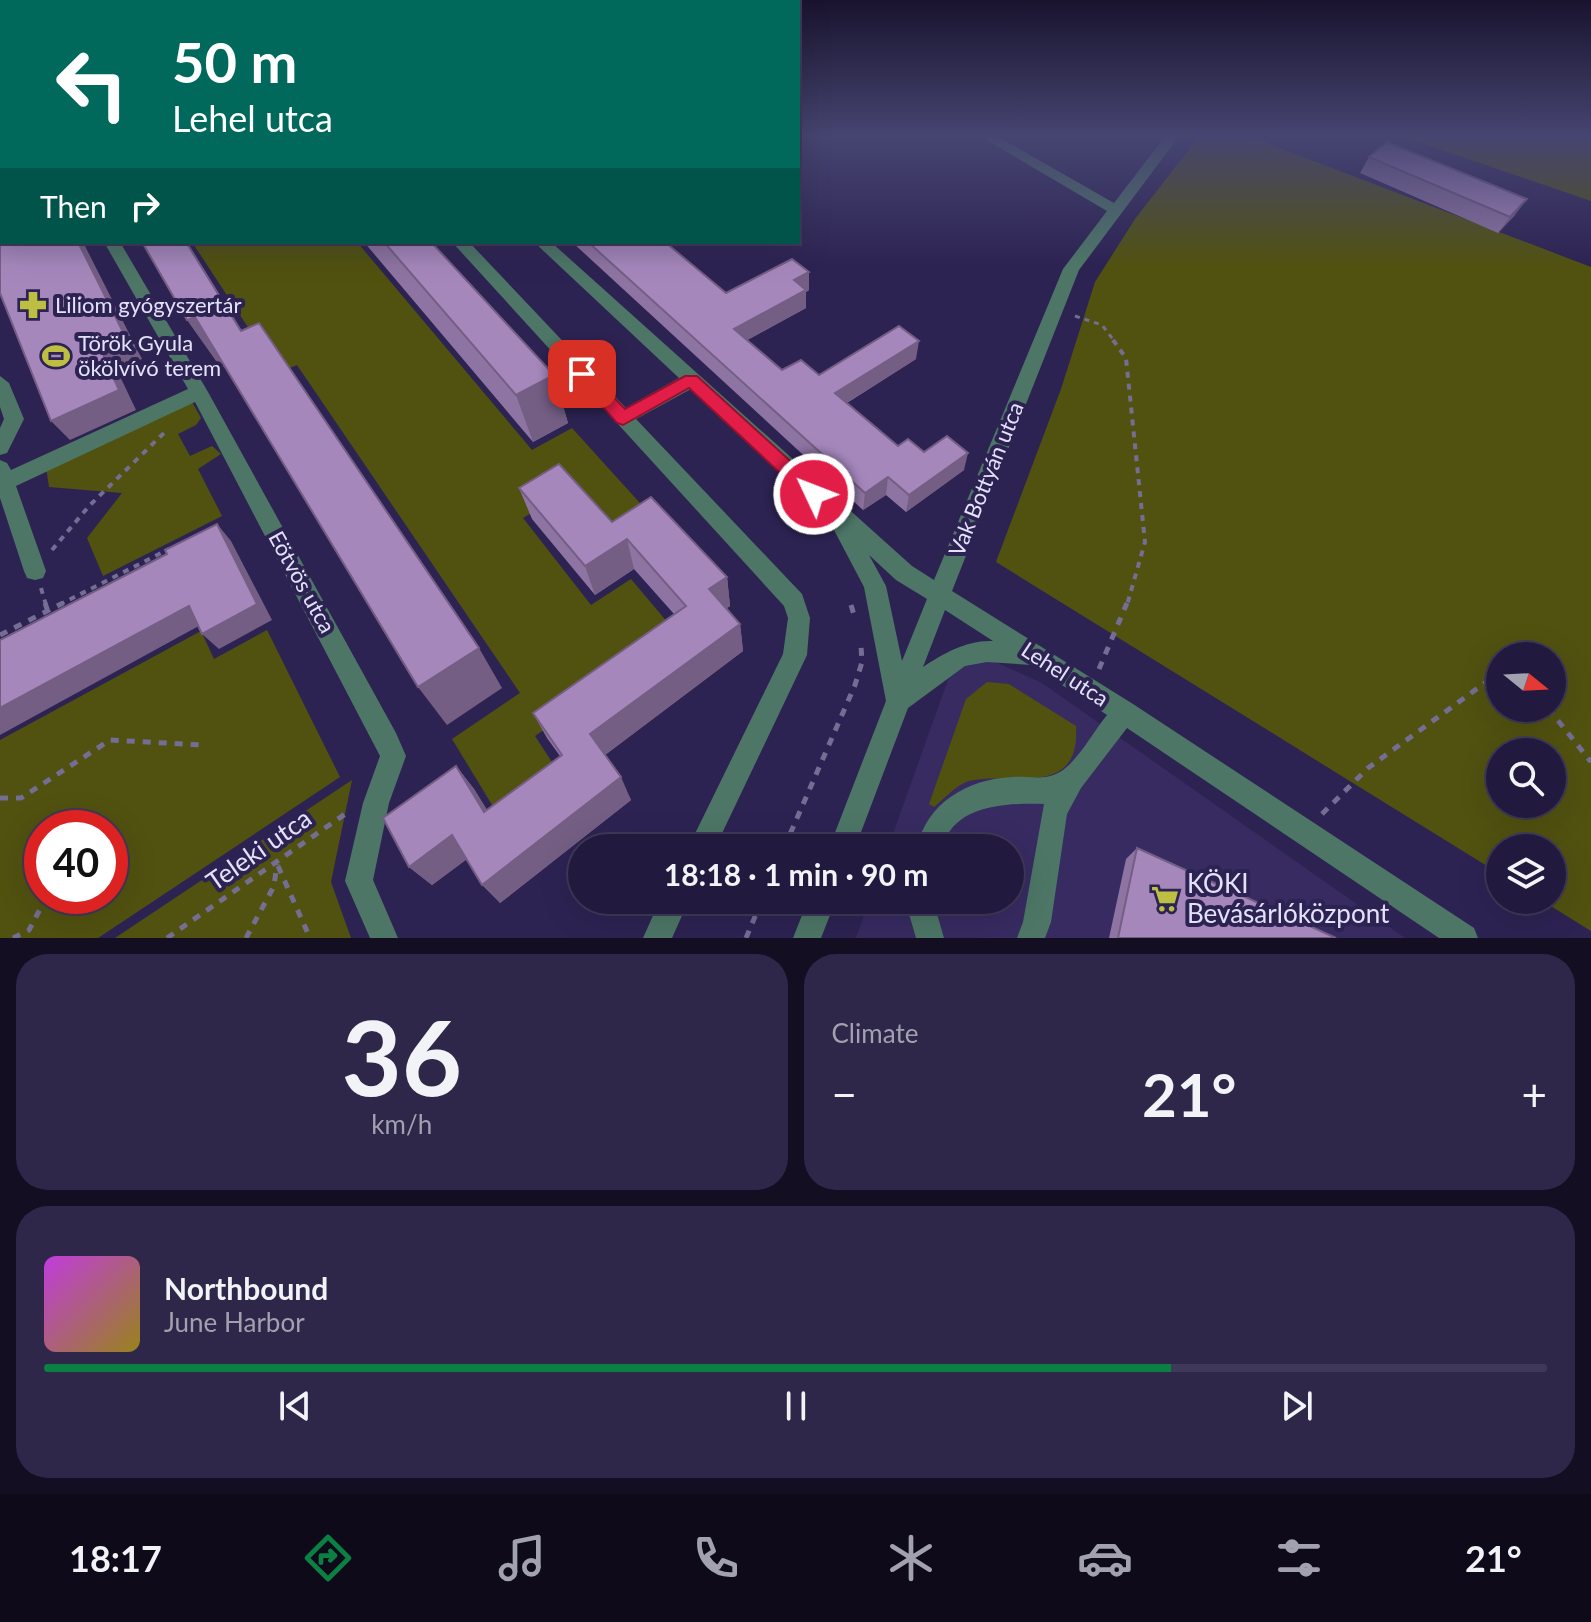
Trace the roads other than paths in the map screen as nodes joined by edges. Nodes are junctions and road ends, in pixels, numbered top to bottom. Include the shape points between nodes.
1 (1061, 179) edge
2 (1138, 179) edge
3 (1114, 209) junction
4 (113, 244) edge
5 (462, 244) edge
6 (544, 244) edge
7 (691, 380) junction
8 (0, 383) edge
9 (196, 393) junction
10 (623, 418) junction
11 (0, 448) edge
12 (3, 475) edge
13 (835, 513) junction
14 (35, 571) road end
15 (940, 593) junction
16 (1046, 661) junction
17 (898, 701) junction
18 (1124, 712) junction
19 (1072, 779) junction
20 (708, 834) edge
21 (847, 834) edge
22 (933, 834) edge
23 (668, 914) edge
24 (816, 914) edge
25 (923, 914) edge
26 (384, 938) edge
27 (657, 938) edge
28 (807, 938) edge
29 (930, 938) edge
30 (1031, 938) edge
31 (1464, 938) edge

1 - 3 street
2 - 3 street, Vak Bottyán utca
3 - 15 street, Vak Bottyán utca via 1082,251 1053,309
4 - 9 street, Eötvös utca
5 - 10 street
6 - 7 street, Lehel utca
7 - 10 street
7 - 13 street, Lehel utca
8 - 11 street via 14,419
9 - 12 street
9 - 26 street, Eötvös utca via 393,756 376,803 359,881
10 - 20 street via 777,581 794,601 799,618 795,655
12 - 14 street
13 - 15 street, Lehel utca via 904,573
13 - 17 street via 875,586
15 - 16 street, Lehel utca
15 - 17 street, Vak Bottyán utca
16 - 17 street via 996,648 971,652
16 - 18 street, Lehel utca
17 - 21 street, Vak Bottyán utca
18 - 19 street
18 - 31 street, Lehel utca
19 - 22 street via 1047,791 1009,790 963,801
19 - 30 street via 1054,811
23 - 27 street
24 - 28 street
25 - 29 street

